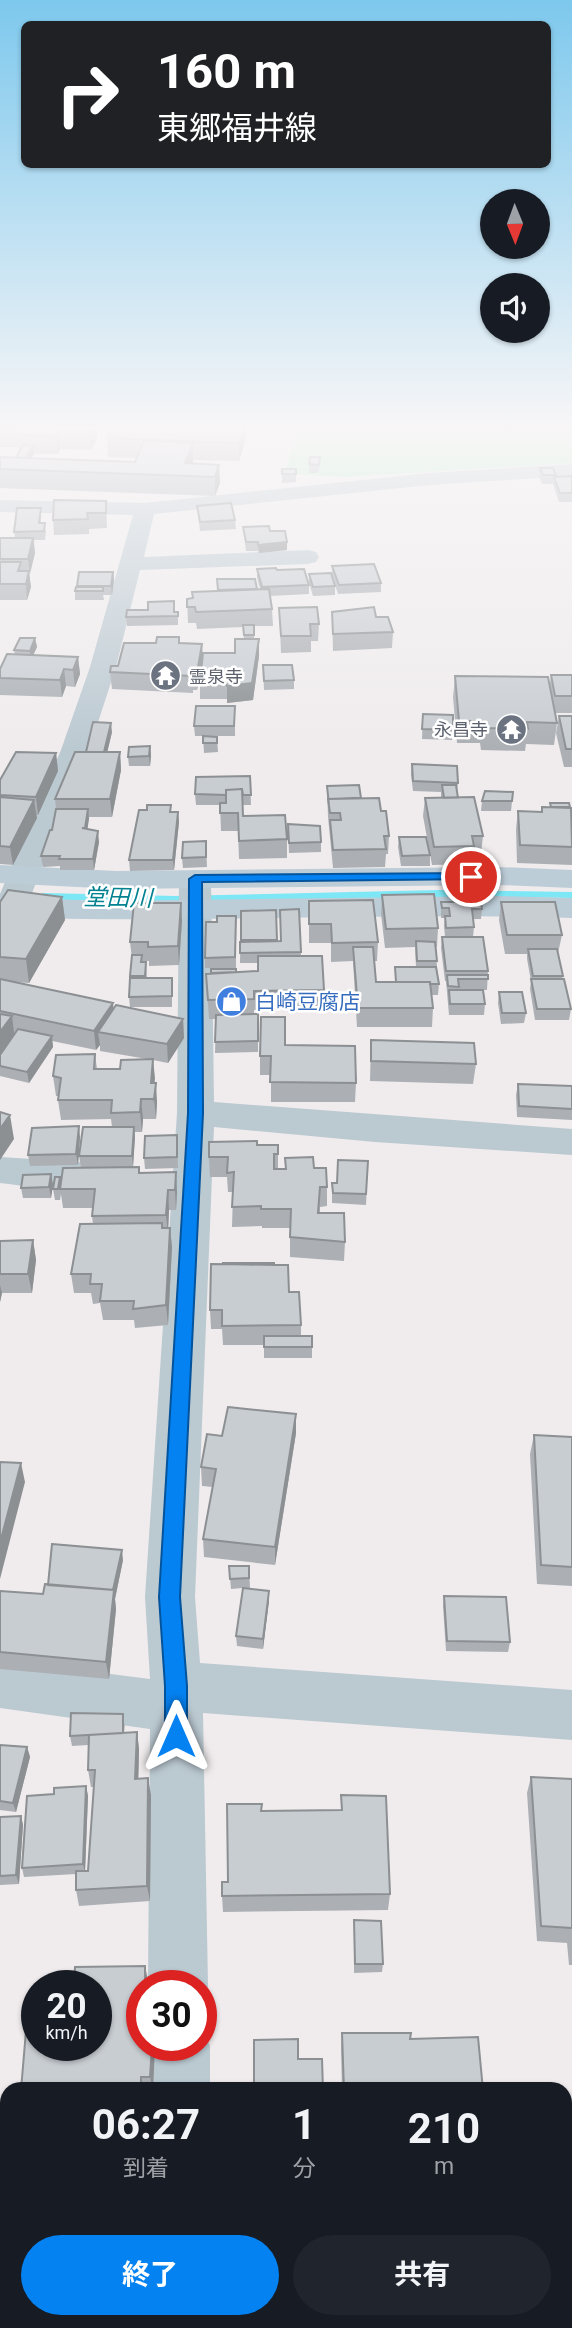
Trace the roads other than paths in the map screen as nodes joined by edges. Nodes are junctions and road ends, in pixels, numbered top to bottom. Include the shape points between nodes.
1 (139, 533) edge
2 (308, 557) dead end
3 (130, 564) junction
4 (12, 875) edge
5 (572, 879) edge
6 (194, 895) junction
7 (5, 907) edge
8 (572, 908) edge
9 (196, 1113) junction
10 (572, 1142) edge
11 (0, 1170) edge
12 (193, 1177) junction
13 (0, 1684) edge
14 (176, 1697) junction
15 (572, 1715) edge
16 (178, 1970) edge
17 (179, 2061) edge
18 (179, 2082) edge

1 - 3 street
2 - 3 street
3 - 4 street via 79,738
4 - 6 main road via 116,880
4 - 7 street
5 - 6 main road via 499,876
6 - 7 main road
6 - 8 main road
6 - 9 street
9 - 10 street
9 - 12 street
11 - 12 street via 83,1178
12 - 14 street via 170,1597
13 - 14 street
14 - 15 street
14 - 16 street
17 - 18 street

